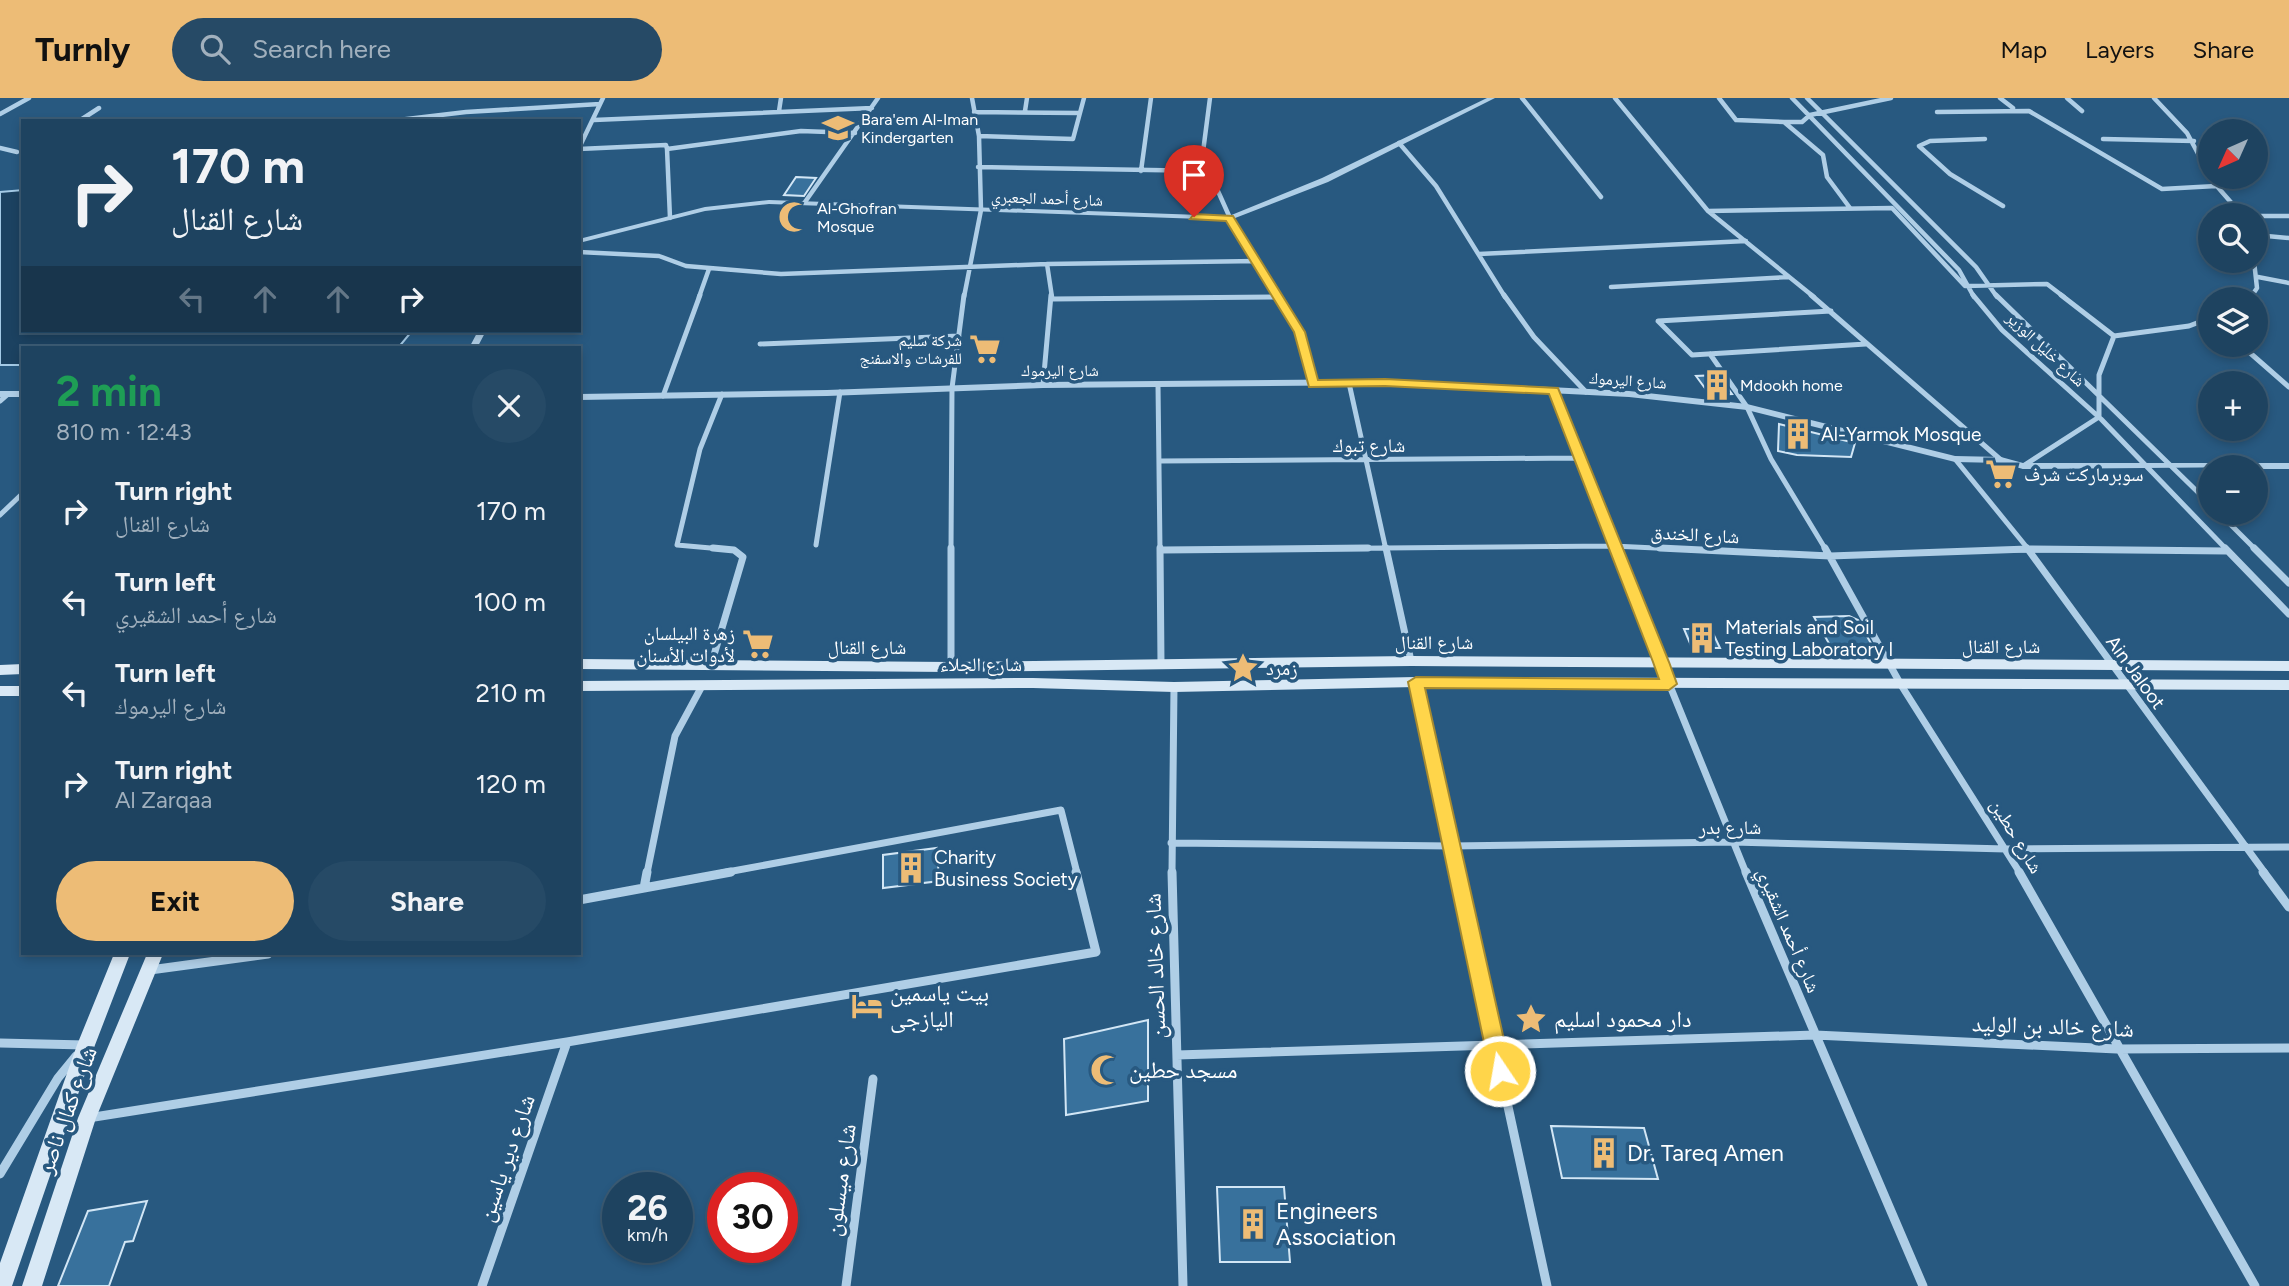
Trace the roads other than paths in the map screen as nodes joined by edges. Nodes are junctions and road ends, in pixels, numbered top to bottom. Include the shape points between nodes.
1 (29, 98) edge
2 (603, 98) edge
3 (781, 98) edge
4 (878, 98) edge
5 (972, 98) edge
6 (1027, 98) edge
7 (1084, 98) edge
8 (1151, 98) edge
9 (1210, 98) edge
10 (1492, 98) edge
11 (1522, 98) edge
12 (1615, 98) edge
13 (1719, 98) edge
14 (1792, 98) edge
15 (1807, 98) edge
16 (1891, 98) edge
17 (2000, 98) edge
18 (2067, 98) edge
19 (2154, 98) edge
20 (600, 104) junction
21 (99, 108) dead end
22 (872, 108) junction
23 (2014, 109) junction
24 (779, 111) junction
25 (1026, 111) junction
26 (2082, 111) dead end
27 (974, 112) junction
28 (1937, 112) dead end
29 (1079, 113) junction
30 (1822, 113) junction
31 (0, 114) edge
32 (1810, 115) junction
33 (82, 119) edge
34 (407, 119) edge
35 (594, 120) junction
36 (1784, 122) junction
37 (855, 133) junction
38 (979, 136) junction
39 (1985, 139) dead end
40 (2103, 139) dead end
41 (2194, 141) junction
42 (1399, 143) junction
43 (581, 144) edge
44 (0, 148) edge
45 (581, 148) edge
46 (667, 149) junction
47 (2198, 150) edge
48 (21, 152) edge
49 (978, 167) junction
50 (1141, 171) junction
51 (1209, 171) junction
52 (2198, 187) edge
53 (2219, 189) edge
54 (1601, 197) dead end
55 (805, 202) junction
56 (2231, 203) edge
57 (2003, 206) dead end
58 (1850, 208) junction
59 (981, 209) junction
60 (1708, 211) junction
61 (2268, 216) edge
62 (2289, 216) edge
63 (670, 218) junction
64 (1230, 218) junction
65 (2268, 237) edge
66 (2289, 238) edge
67 (581, 240) edge
68 (1746, 241) junction
69 (581, 252) edge
70 (1479, 254) junction
71 (1258, 261) junction
72 (1047, 264) junction
73 (968, 266) junction
74 (709, 269) junction
75 (2257, 273) edge
76 (1789, 276) junction
77 (2258, 277) junction
78 (2289, 283) edge
79 (1989, 285) junction
80 (1611, 286) dead end
81 (1965, 286) junction
82 (2256, 287) edge
83 (1278, 297) junction
84 (1052, 299) junction
85 (1831, 311) junction
86 (2198, 323) edge
87 (959, 336) junction
88 (2114, 336) junction
89 (760, 344) dead end
90 (1866, 344) junction
91 (1710, 354) junction
92 (2255, 357) edge
93 (1349, 383) junction
94 (1042, 384) junction
95 (1313, 384) junction
96 (1157, 385) junction
97 (2289, 387) edge
98 (952, 388) junction
99 (1554, 390) junction
100 (840, 392) junction
101 (1586, 392) junction
102 (2097, 393) junction
103 (21, 394) edge
104 (722, 394) junction
105 (3, 396) edge
106 (663, 396) junction
107 (581, 397) edge
108 (1747, 407) junction
109 (2099, 417) junction
110 (1578, 458) junction
111 (1955, 459) junction
112 (2001, 460) junction
113 (1160, 461) junction
114 (1367, 461) junction
115 (2170, 464) junction
116 (2144, 465) junction
117 (2023, 466) junction
118 (2289, 466) edge
119 (2198, 492) edge
120 (21, 495) edge
121 (0, 515) edge
122 (2231, 525) edge
123 (816, 545) dead end
124 (1613, 545) junction
125 (1386, 549) junction
126 (2028, 549) junction
127 (1162, 550) junction
128 (2227, 551) junction
129 (1830, 556) junction
130 (2289, 583) edge
131 (2289, 614) edge
132 (1411, 660) junction
133 (1661, 662) junction
134 (581, 664) edge
135 (1161, 664) junction
136 (710, 665) junction
137 (1891, 665) junction
138 (2112, 665) junction
139 (2289, 666) edge
140 (951, 667) junction
141 (21, 669) edge
142 (0, 670) edge
143 (1416, 682) junction
144 (1669, 684) junction
145 (1901, 685) junction
146 (2289, 685) edge
147 (581, 686) edge
148 (702, 686) junction
149 (2126, 686) junction
150 (1174, 687) junction
151 (0, 691) edge
152 (21, 691) edge
153 (1733, 842) junction
154 (1171, 844) junction
155 (1451, 846) junction
156 (2244, 846) junction
157 (2289, 847) edge
158 (2007, 849) junction
159 (644, 888) junction
160 (581, 900) edge
161 (2289, 907) edge
162 (122, 955) edge
163 (254, 955) edge
164 (152, 962) edge
165 (1815, 1035) junction
166 (567, 1042) junction
167 (0, 1043) edge
168 (86, 1045) junction
169 (1494, 1045) junction
170 (2289, 1048) edge
171 (2117, 1049) junction
172 (1177, 1055) junction
173 (873, 1079) dead end
174 (87, 1118) junction
175 (0, 1174) edge
176 (2, 1286) edge
177 (32, 1286) edge
178 (482, 1286) edge
179 (846, 1286) edge
180 (1183, 1286) edge
181 (1548, 1286) edge
182 (1923, 1286) edge
183 (2255, 1286) edge

1 - 31 street
2 - 20 street
3 - 24 street
4 - 22 street
5 - 27 street
6 - 25 street
7 - 29 street
8 - 50 street
9 - 51 street via 1203,152
10 - 42 street, شارع أحمد الجعبري
11 - 54 street
12 - 60 street
13 - 36 street via 1736,120
14 - 32 street, شارع خليل الوزير
15 - 30 street, شارع خليل الوزير
16 - 30 street
17 - 23 street
18 - 26 street
19 - 41 street
20 - 34 street
20 - 35 street
21 - 33 street
22 - 24 street
22 - 37 street
23 - 28 street
23 - 52 street via 2029,111 2162,189
24 - 35 street
25 - 27 street
25 - 29 street
27 - 38 street
29 - 38 street via 1073,139
30 - 32 street
30 - 79 street, شارع خليل الوزير
32 - 36 street via 1802,122
32 - 81 street, شارع خليل الوزير via 1959,270
35 - 43 street
36 - 58 street via 1823,155 1827,177
37 - 46 street via 800,131
37 - 55 street
38 - 49 street
39 - 57 street via 1930,141 1919,146 1950,174
40 - 41 street
41 - 47 street
42 - 64 street, شارع أحمد الجعبري via 1325,180
42 - 70 street via 1431,177
44 - 48 street
45 - 46 street via 666,145
46 - 63 street
49 - 50 street
49 - 59 street
50 - 51 street
51 - 64 street
53 - 56 street
55 - 59 street, شارع أحمد الجعبري
55 - 63 street, شارع أحمد الجعبري via 736,203
58 - 60 street
58 - 81 street via 1892,208
59 - 64 street, شارع أحمد الجعبري
59 - 73 street
60 - 68 street
61 - 62 street
63 - 67 street, شارع أحمد الجعبري
64 - 71 street
65 - 66 street
68 - 70 street
68 - 76 street
69 - 74 street via 659,256
70 - 101 street via 1528,330
71 - 72 street
71 - 83 street
72 - 73 street
72 - 84 street
73 - 74 street via 781,274
73 - 87 street
74 - 106 street
75 - 77 street
76 - 80 street
76 - 85 street
77 - 78 street
77 - 82 street
79 - 81 street
79 - 88 street via 2047,284
79 - 102 street, شارع خليل الوزير via 2004,306
81 - 109 street, شارع خليل الوزير via 2000,326
83 - 84 street
83 - 95 street via 1300,332
84 - 94 street
85 - 90 street
85 - 91 street via 1658,321 1692,355
86 - 88 street
87 - 89 street
87 - 98 street
88 - 102 street via 2100,362
90 - 91 street
90 - 112 street
91 - 108 street, شارع حطين
92 - 97 street
93 - 95 street, شارع اليرموك
93 - 99 street, شارع اليرموك
93 - 114 street
94 - 96 street, شارع اليرموك
94 - 98 street, شارع اليرموك
95 - 96 street, شارع اليرموك
96 - 113 street
98 - 100 street, شارع اليرموك
98 - 140 street
99 - 101 street, شارع اليرموك
99 - 110 street, شارع أحمد الشقيري
100 - 104 street, شارع اليرموك
100 - 123 street
101 - 108 street, شارع اليرموك
102 - 109 street
102 - 115 street, شارع خليل الوزير
103 - 105 street
104 - 106 street, شارع اليرموك
104 - 136 street via 696,465 677,545 734,550 743,556
106 - 107 street, شارع اليرموك
108 - 111 street, شارع اليرموك
108 - 129 street, شارع حطين via 1771,459
109 - 116 street, شارع خليل الوزير
109 - 117 street
110 - 114 street, شارع تبوك
110 - 124 street, شارع أحمد الشقيري
111 - 112 street, شارع اليرموك
111 - 126 street, Ain Jaloot
112 - 117 street, شارع اليرموك
113 - 114 street, شارع تبوك
113 - 127 street
114 - 125 street
115 - 116 street, شارع اليرموك
115 - 118 street, شارع اليرموك
115 - 119 street, شارع خليل الوزير
116 - 117 street, شارع اليرموك
116 - 128 street, شارع خليل الوزير
120 - 121 street
122 - 130 street
124 - 125 street, شارع الخندق
124 - 129 street, شارع الخندق
124 - 133 street, شارع أحمد الشقيري
125 - 127 street, شارع الخندق
125 - 132 street
126 - 128 street, شارع الخندق
126 - 129 street, شارع الخندق
126 - 138 street, Ain Jaloot
127 - 135 street
128 - 131 street, شارع خليل الوزير
129 - 137 street, شارع حطين
132 - 133 main road, شارع القنال
132 - 135 main road, شارع القنال
133 - 137 main road, شارع القنال
133 - 144 street, شارع أحمد الشقيري
134 - 136 main road, شارع القنال
135 - 140 main road, شارع القنال
136 - 140 main road, شارع القنال
137 - 138 main road, شارع القنال
137 - 145 street, شارع حطين
138 - 139 main road, شارع القنال
138 - 149 street, Ain Jaloot
141 - 142 main road
143 - 144 main road, شارع القنال
143 - 150 main road, شارع القنال
143 - 155 street
144 - 145 main road, شارع القنال
144 - 153 street, شارع أحمد الشقيري
145 - 149 main road, شارع القنال
145 - 158 street, شارع حطين
146 - 149 main road, شارع القنال
147 - 148 main road, شارع الجلاء
148 - 150 main road, شارع الجلاء via 1045,683
148 - 159 street via 675,736
149 - 156 street, Ain Jaloot
150 - 154 street, شارع خالد الحسن
151 - 152 main road
153 - 155 street, شارع بدر
153 - 158 street, شارع بدر
153 - 165 street, شارع أحمد الشقيري
154 - 155 street, شارع بدر
154 - 172 street, شارع خالد الحسن
155 - 169 street
156 - 157 street, شارع بدر
156 - 158 street, شارع بدر
156 - 161 street, Ain Jaloot
158 - 171 street, شارع حطين
159 - 160 street
159 - 166 street via 1061,810 1096,952
162 - 168 main road, شارع كمال ناصر
163 - 164 street
164 - 174 main road, شارع كمال ناصر
165 - 169 street, شارع خالد بن الوليد
165 - 171 street, شارع خالد بن الوليد
165 - 182 street, شارع أحمد الشقيري
166 - 174 street
166 - 178 street, شارع دير ياسين
167 - 168 street
168 - 175 street via 58,1078
168 - 176 main road, شارع كمال ناصر
169 - 172 street, شارع خالد بن الوليد
169 - 181 street
170 - 171 street, شارع خالد بن الوليد
171 - 183 street, شارع حطين
172 - 180 street, شارع خالد الحسن
173 - 179 street, شارع ميسلون
174 - 177 main road, شارع كمال ناصر

